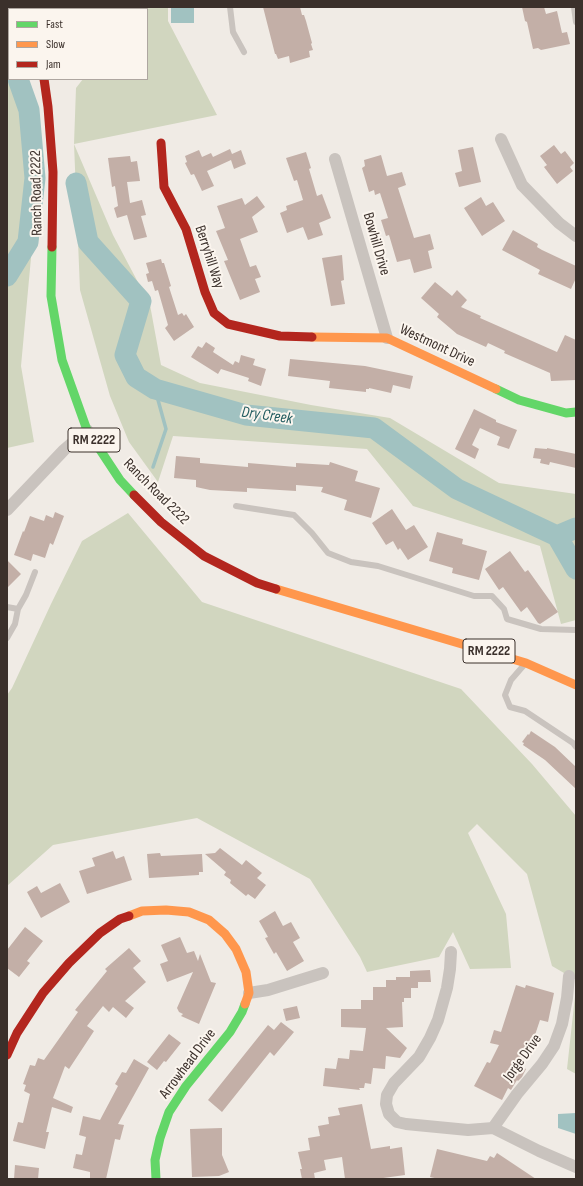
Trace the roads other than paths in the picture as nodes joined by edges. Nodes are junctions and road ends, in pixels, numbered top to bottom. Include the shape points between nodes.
1 (230, 7) edge
2 (574, 7) edge
3 (576, 22) edge
4 (244, 52) dead end
5 (44, 80) edge
6 (501, 139) dead end
7 (161, 143) dead end
8 (335, 159) dead end
9 (576, 236) edge
10 (280, 336) joint
11 (387, 338) junction
12 (576, 412) edge
13 (87, 430) junction
14 (236, 506) dead end
15 (7, 510) edge
16 (35, 572) dead end
17 (7, 607) edge
18 (18, 609) junction
19 (576, 630) edge
20 (7, 638) edge
21 (526, 663) junction
22 (576, 685) edge
23 (576, 747) edge
24 (451, 952) dead end
25 (323, 973) dead end
26 (569, 976) dead end
27 (249, 993) junction
28 (7, 1055) edge
29 (493, 1128) junction
30 (576, 1167) edge
31 (156, 1179) edge

1 - 4 lane via 233,32
2 - 3 lane
5 - 13 street, Ranch Road 2222 / RM 2222 via 53,172 52,296 62,360
6 - 9 street via 522,185 559,223
7 - 10 street, Berryhill Way via 164,187 186,229 214,313 228,324
8 - 11 street, Bowhill Drive
10 - 11 street, Westmont Drive
11 - 12 street, Westmont Drive via 519,400 566,413
13 - 15 street via 64,450
13 - 21 street, Ranch Road 2222 / RM 2222 via 120,480 161,522 204,556 257,583
14 - 19 lane via 294,515 328,553 352,562 378,566 474,596 492,596 504,609 508,619 541,629
16 - 18 lane
17 - 18 lane
18 - 20 lane via 15,624
21 - 22 street, Ranch Road 2222 / RM 2222
21 - 23 lane via 510,680 505,695 510,707 525,711
24 - 29 street via 447,988 438,1020 419,1057 394,1083 387,1095 386,1104 389,1114 397,1122 468,1130
25 - 27 street via 268,990
26 - 29 street, Jorge Drive via 563,1018 554,1046
27 - 28 street via 246,972 236,949 225,934 209,920 189,912 142,911 120,919 100,933 69,963 43,993 17,1033
27 - 31 street, Arrowhead Drive via 242,1012 230,1032 186,1086 169,1112 155,1160
29 - 30 street

